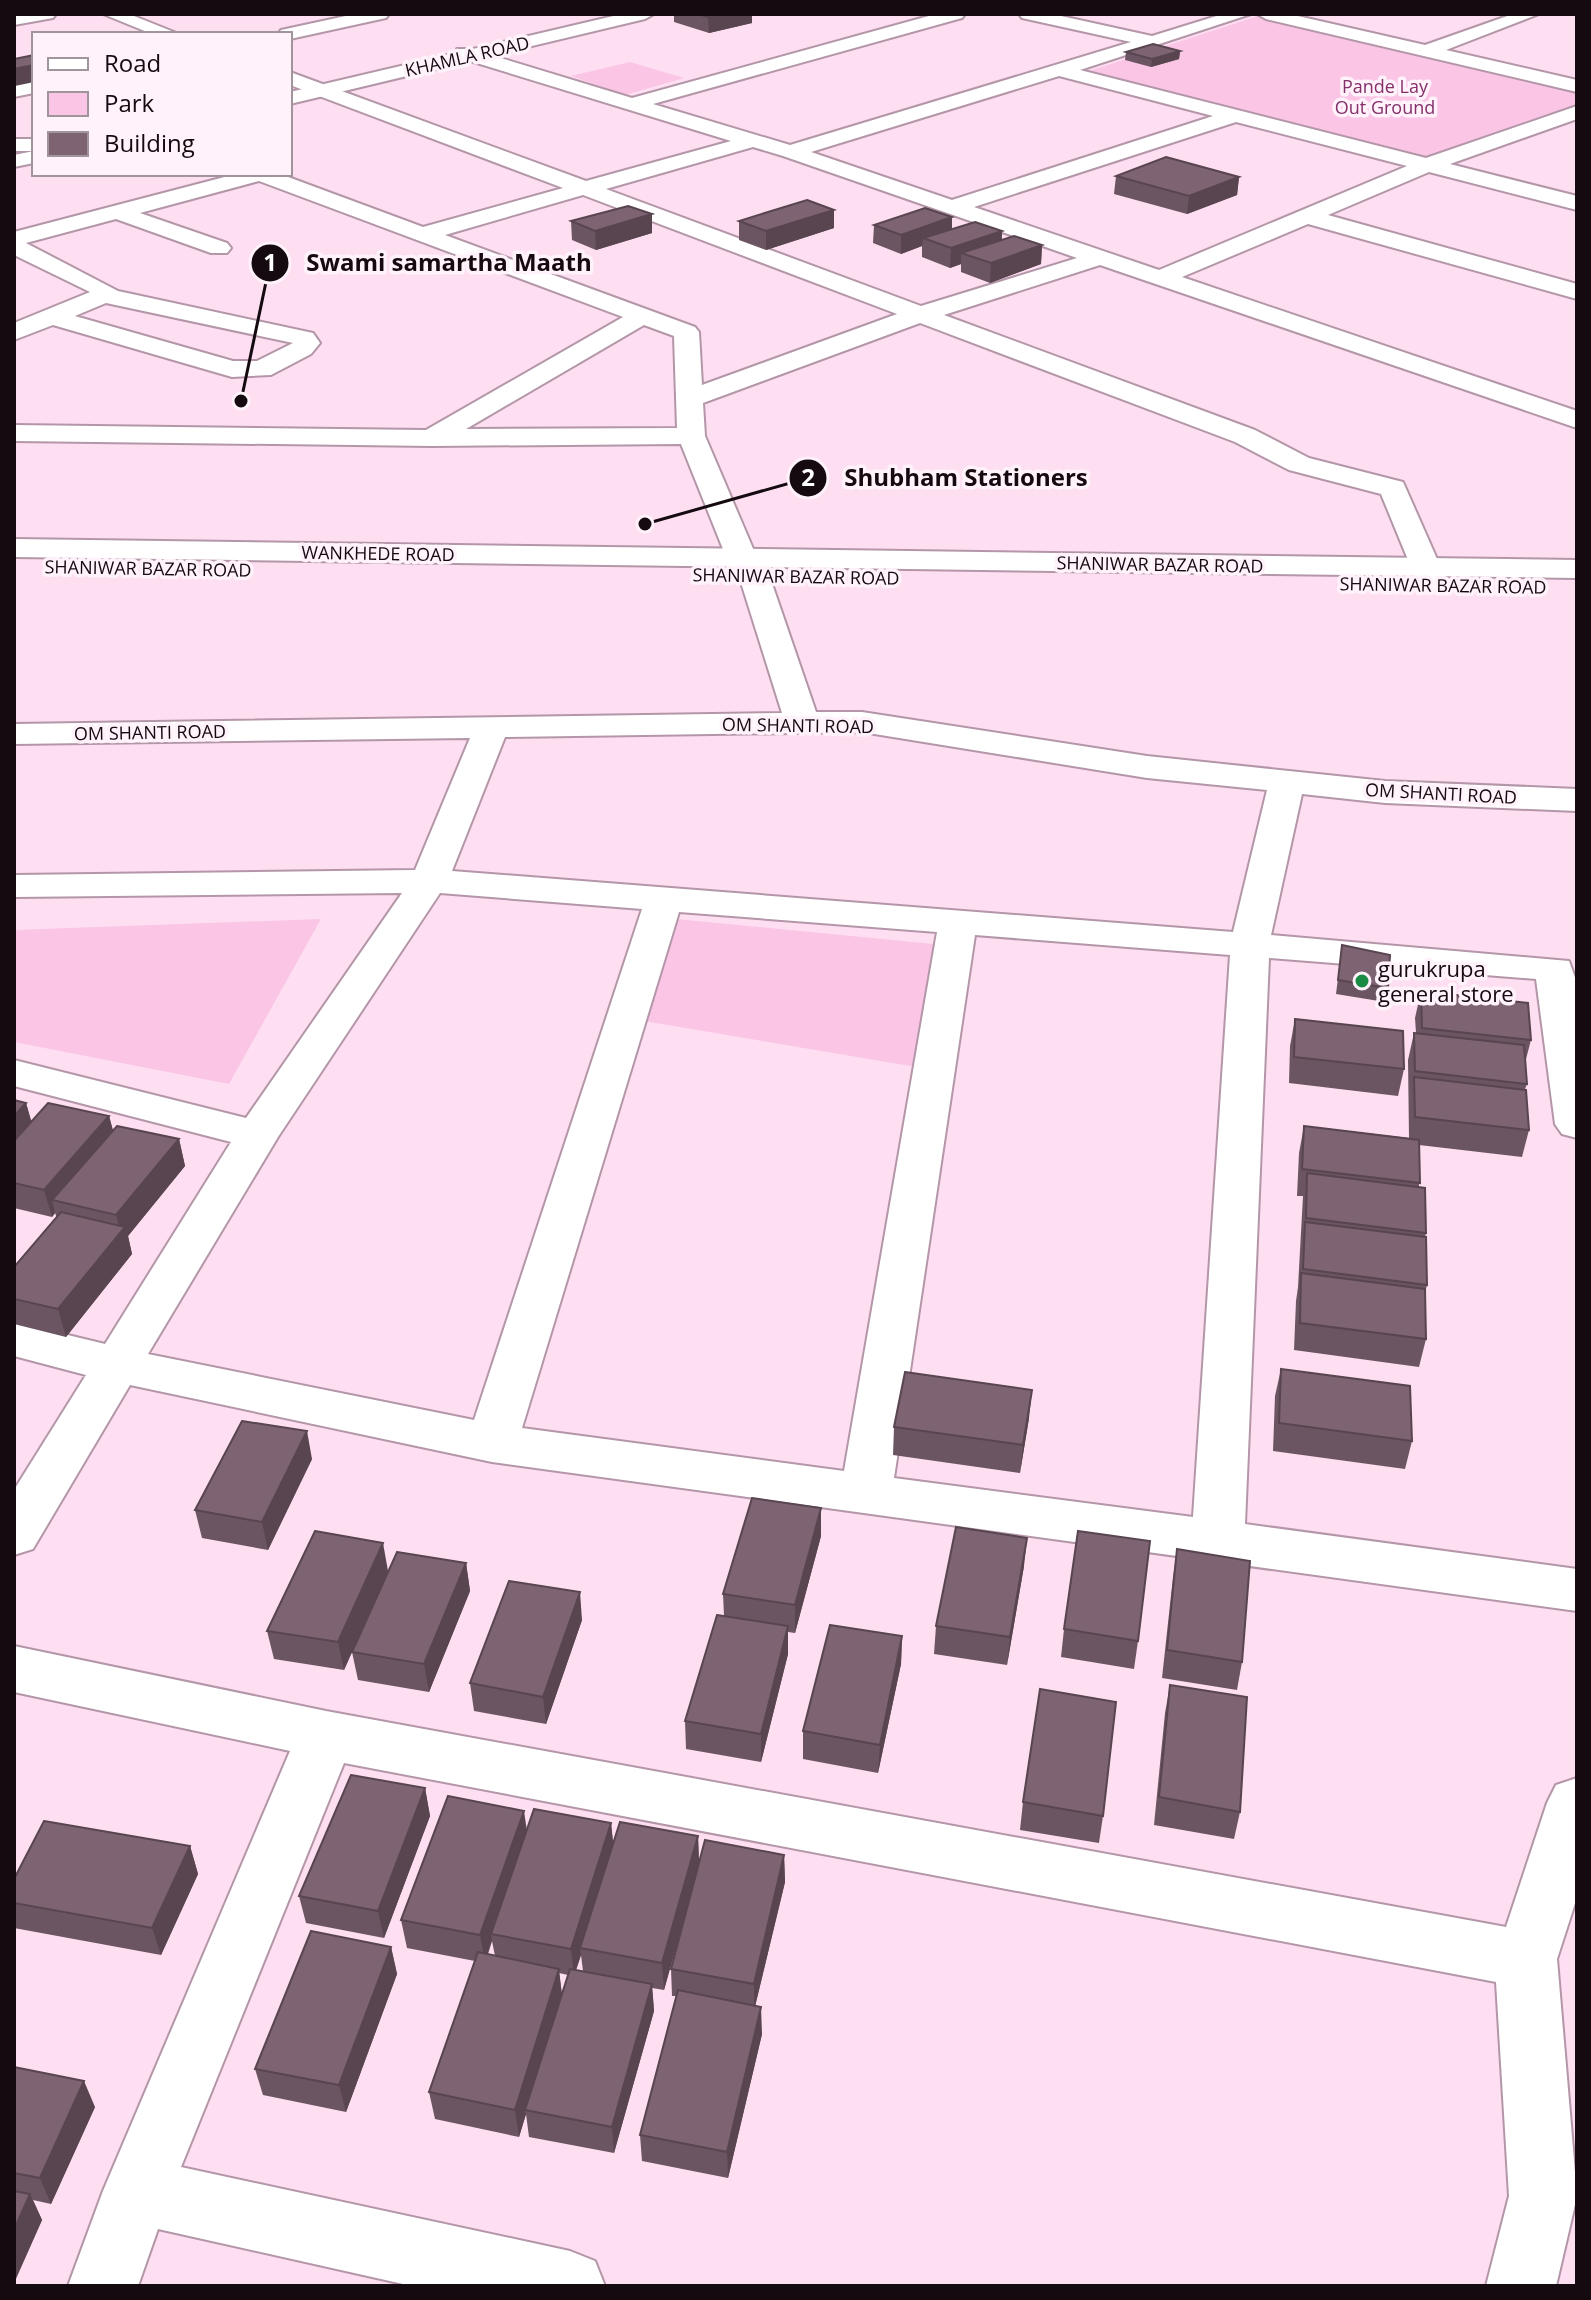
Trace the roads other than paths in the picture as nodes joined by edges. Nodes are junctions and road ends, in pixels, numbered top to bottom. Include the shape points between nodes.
1 (47, 14) edge
2 (112, 14) edge
3 (313, 14) edge
4 (380, 14) edge
5 (615, 14) edge
6 (645, 14) edge
7 (956, 14) edge
8 (1028, 14) edge
9 (1242, 14) edge
10 (1266, 14) edge
11 (1530, 14) edge
12 (14, 20) edge
13 (341, 23) junction
14 (164, 32) edge
15 (292, 33) edge
16 (1153, 41) junction
17 (1426, 51) junction
18 (468, 54) junction
19 (1059, 70) junction
20 (292, 79) edge
21 (1577, 86) edge
22 (320, 90) junction
23 (292, 96) edge
24 (632, 104) junction
25 (1577, 112) edge
26 (1236, 115) junction
27 (753, 141) junction
28 (32, 152) edge
29 (790, 152) junction
30 (14, 161) edge
31 (1429, 164) junction
32 (253, 176) edge
33 (266, 176) edge
34 (583, 188) junction
35 (1577, 203) edge
36 (952, 207) junction
37 (117, 212) junction
38 (1306, 216) junction
39 (422, 234) junction
40 (14, 239) edge
41 (14, 246) edge
42 (219, 248) dead end
43 (1100, 258) junction
44 (1160, 278) junction
45 (1577, 292) edge
46 (105, 293) junction
47 (920, 314) junction
48 (50, 316) junction
49 (642, 316) junction
50 (14, 332) edge
51 (314, 335) dead end
52 (689, 399) junction
53 (1577, 420) edge
54 (14, 433) edge
55 (691, 436) junction
56 (432, 438) junction
57 (14, 548) edge
58 (14, 566) edge
59 (748, 567) junction
60 (1577, 569) edge
61 (1430, 576) junction
62 (1577, 586) edge
63 (802, 723) junction
64 (492, 726) junction
65 (14, 734) edge
66 (1287, 782) junction
67 (1577, 800) edge
68 (429, 881) junction
69 (14, 886) edge
70 (664, 899) junction
71 (958, 920) junction
72 (1250, 943) junction
73 (1566, 969) edge
74 (14, 1073) edge
75 (1577, 1124) edge
76 (257, 1135) junction
77 (14, 1339) edge
78 (117, 1365) junction
79 (492, 1443) junction
80 (866, 1492) junction
81 (14, 1535) edge
82 (1218, 1539) junction
83 (1577, 1590) edge
84 (14, 1669) edge
85 (326, 1735) junction
86 (1577, 1803) edge
87 (1526, 1959) junction
88 (137, 2191) junction
89 (1560, 2201) edge
90 (103, 2286) edge
91 (570, 2286) edge
92 (1521, 2286) edge

1 - 12 street
2 - 14 street
3 - 13 street
4 - 13 street
5 - 18 street, KHAMLA ROAD
6 - 18 street, KHAMLA ROAD
7 - 24 street
8 - 16 street
9 - 16 street
10 - 17 street
11 - 17 street
13 - 15 street
16 - 19 street
17 - 21 street
18 - 22 street, KHAMLA ROAD
18 - 24 street
19 - 26 street
19 - 29 street
20 - 22 street
22 - 23 street, KHAMLA ROAD
22 - 34 street
24 - 27 street
25 - 31 street
26 - 31 street
26 - 36 street
27 - 29 street
27 - 34 street
28 - 30 street
29 - 36 street
31 - 35 street
31 - 38 street
32 - 37 street
33 - 39 street
34 - 39 street
34 - 47 street
36 - 43 street
37 - 40 street
37 - 42 street
38 - 44 street
38 - 45 street
39 - 49 street
41 - 46 street
43 - 44 street
43 - 47 street
44 - 53 street
46 - 48 street
46 - 48 street via 304,338 307,343 262,369 232,369
46 - 51 street
47 - 52 street
47 - 61 street via 1245,436 1299,464 1393,488
48 - 50 street
49 - 52 street via 686,332
49 - 56 street
52 - 55 street
54 - 56 street
55 - 56 street
55 - 59 street
57 - 59 street, WANKHEDE ROAD
58 - 59 street, SHANIWAR BAZAR ROAD
59 - 61 street, SHANIWAR BAZAR ROAD
59 - 63 street
60 - 61 street, SHANIWAR BAZAR ROAD
61 - 62 street, SHANIWAR BAZAR ROAD
63 - 64 street, OM SHANTI ROAD
63 - 66 street, OM SHANTI ROAD via 862,722 1147,767
64 - 65 street, OM SHANTI ROAD
64 - 68 street
66 - 67 street, OM SHANTI ROAD
66 - 72 street
68 - 69 street
68 - 70 street
68 - 76 street
70 - 71 street
70 - 79 street
71 - 72 street
71 - 80 street
72 - 73 street
72 - 82 street
73 - 75 street
74 - 76 street
76 - 78 street
77 - 78 street
78 - 79 street
78 - 81 street
79 - 80 street
80 - 82 street
82 - 83 street
84 - 85 street
85 - 87 street
85 - 88 street
86 - 87 street
87 - 89 street
88 - 90 street
88 - 91 street
89 - 92 street

